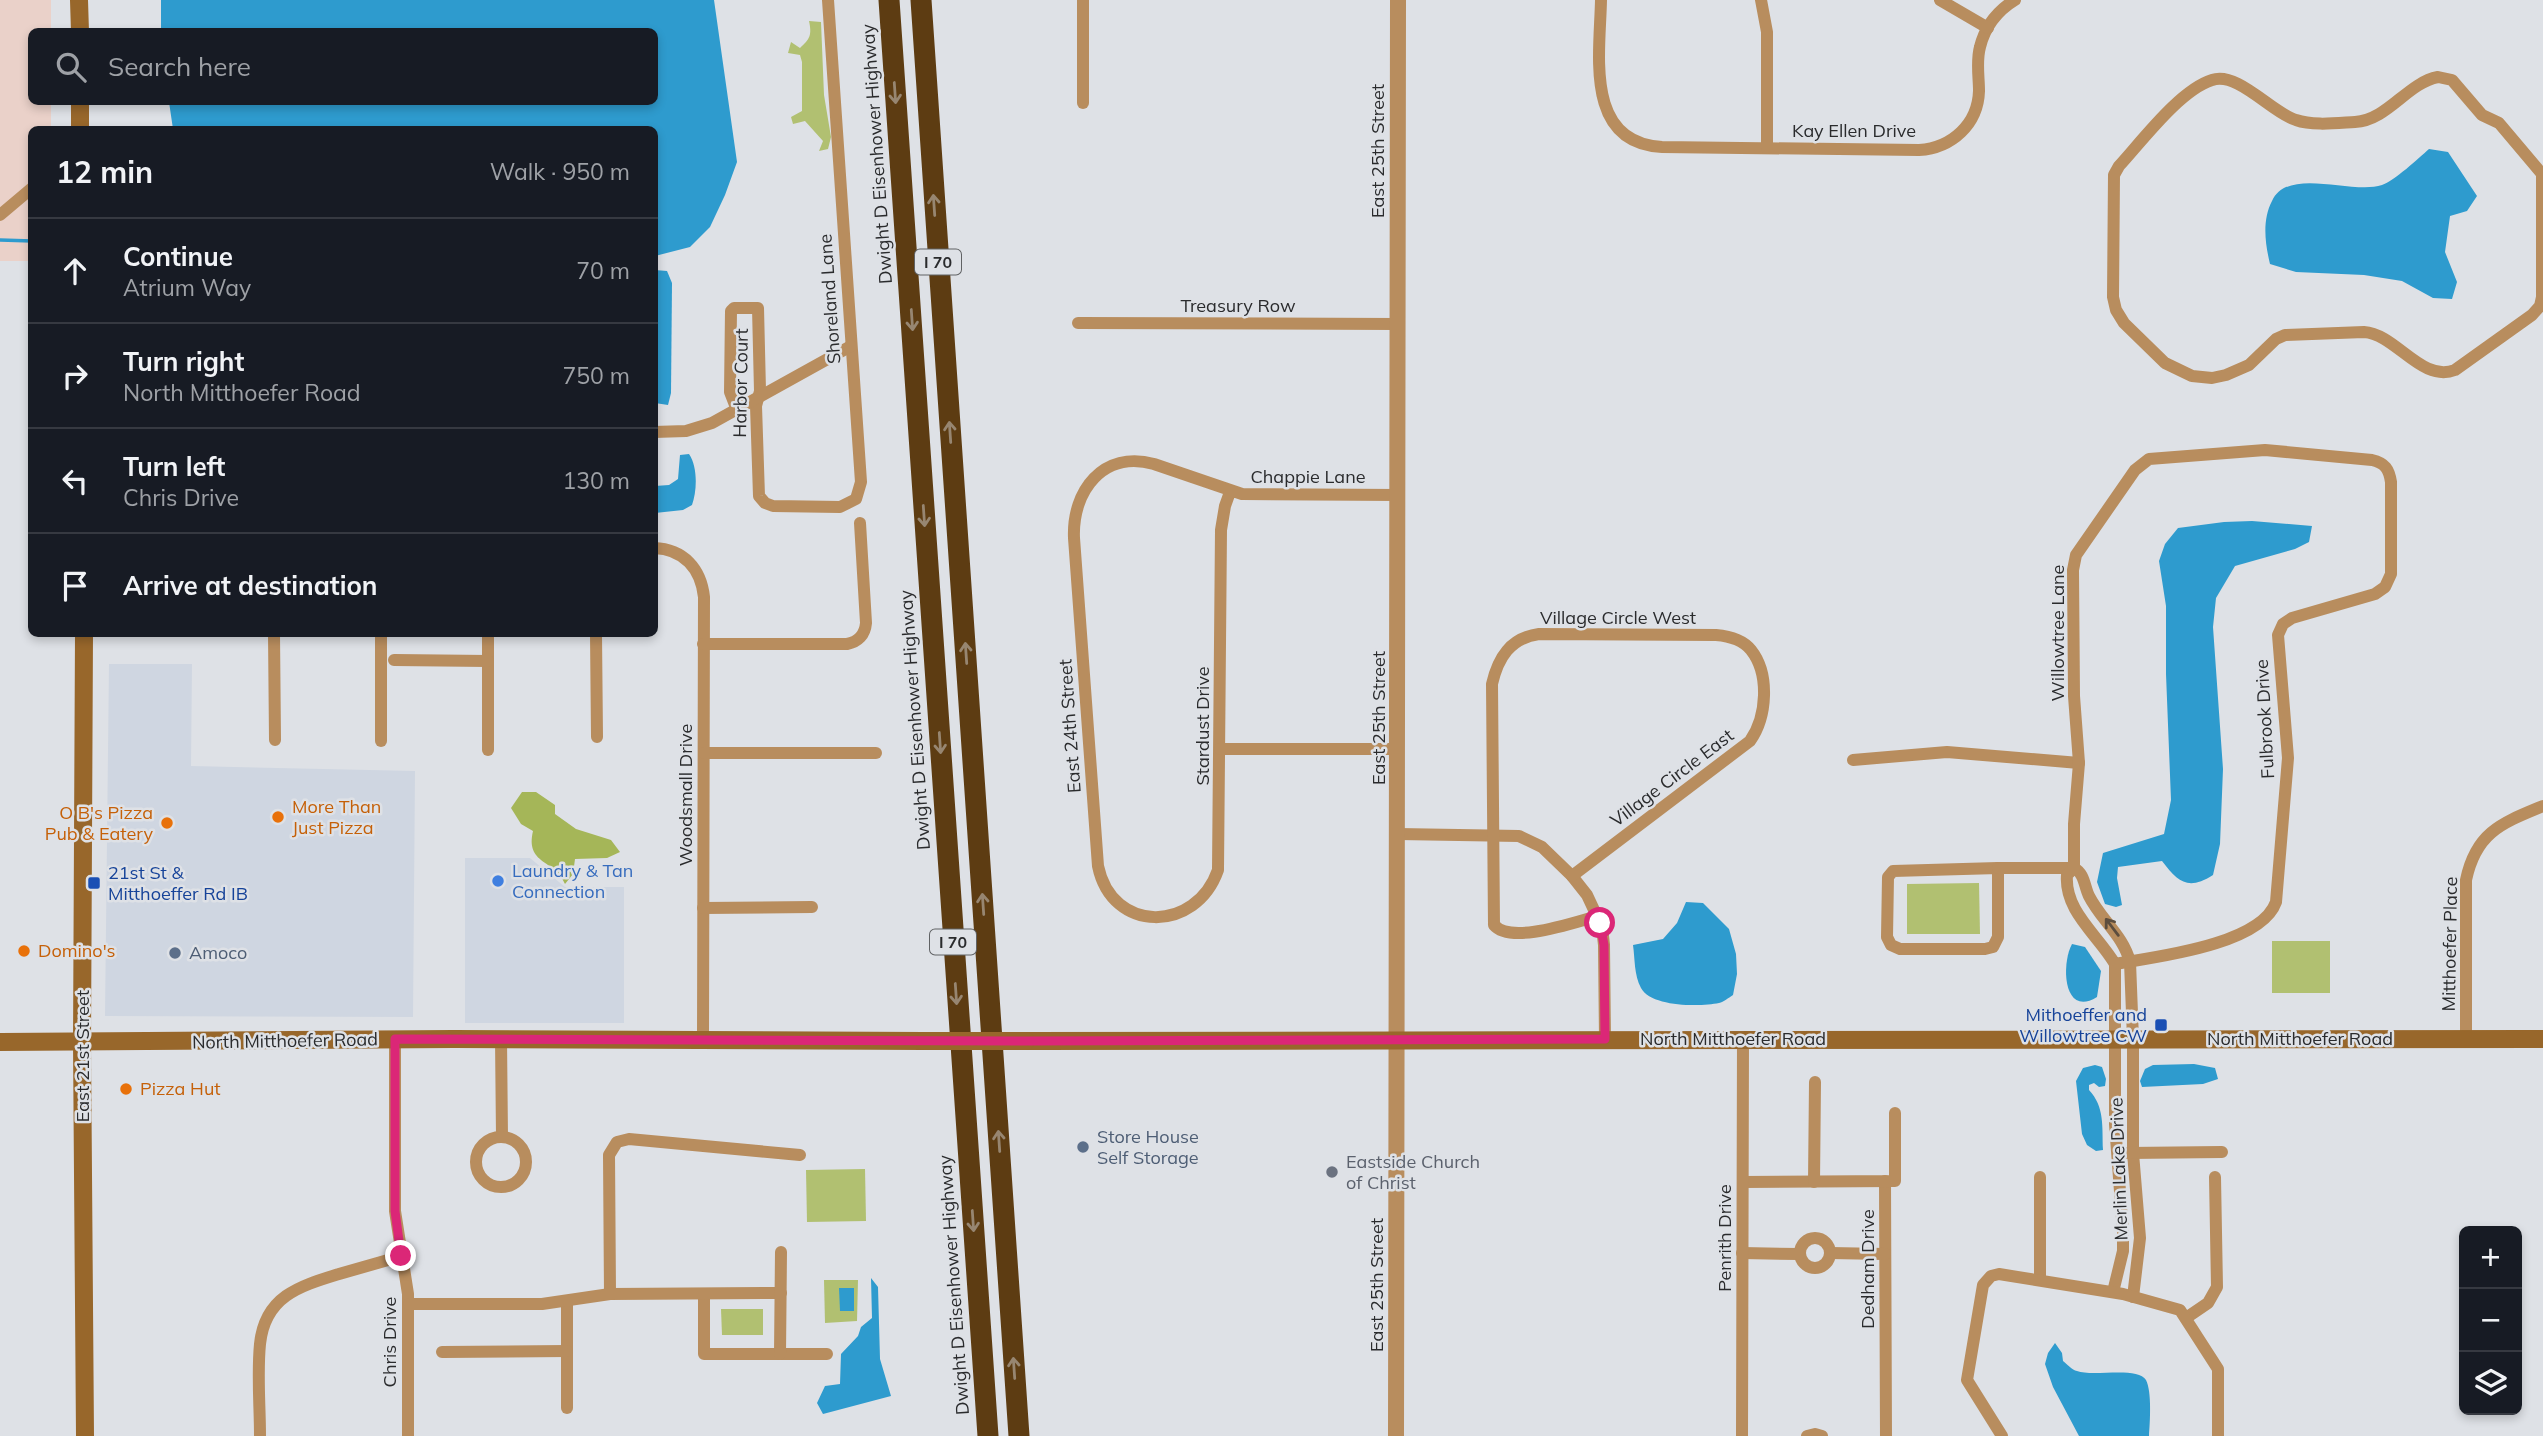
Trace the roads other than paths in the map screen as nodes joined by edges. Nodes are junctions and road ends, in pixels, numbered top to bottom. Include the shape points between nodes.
1 (79, 0) edge
2 (828, 0) edge
3 (889, 0) edge
4 (921, 0) edge
5 (1083, 0) edge
6 (1398, 0) edge
7 (1601, 0) edge
8 (1762, 0) edge
9 (1940, 0) edge
10 (2015, 0) edge
11 (79, 28) edge
12 (1988, 28) junction
13 (1083, 103) dead end
14 (80, 105) edge
15 (80, 126) edge
16 (1767, 148) junction
17 (28, 191) edge
18 (0, 215) edge
19 (2543, 232) edge
20 (2543, 244) edge
21 (1078, 323) dead end
22 (1398, 324) junction
23 (851, 346) junction
24 (758, 399) junction
25 (737, 410) junction
26 (658, 432) edge
27 (2389, 471) joint
28 (1230, 492) junction
29 (1398, 495) junction
30 (763, 501) joint
31 (1077, 506) joint
32 (860, 523) dead end
33 (658, 549) edge
34 (84, 637) edge
35 (274, 637) edge
36 (381, 637) edge
37 (488, 637) edge
38 (596, 637) edge
39 (704, 644) junction
40 (1751, 650) joint
41 (394, 660) dead end
42 (488, 661) junction
43 (597, 737) dead end
44 (275, 740) dead end
45 (381, 741) dead end
46 (1220, 749) junction
47 (1398, 749) junction
48 (488, 750) dead end
49 (704, 753) junction
50 (876, 753) dead end
51 (1853, 760) dead end
52 (2079, 762) junction
53 (2543, 806) edge
54 (1398, 834) junction
55 (1492, 835) junction
56 (1998, 868) junction
57 (2074, 868) junction
58 (1572, 876) junction
59 (811, 907) dead end
60 (703, 908) junction
61 (1150, 916) joint
62 (1598, 916) junction
63 (2130, 962) junction
64 (2115, 964) junction
65 (395, 1039) junction
66 (501, 1039) junction
67 (703, 1039) junction
68 (1397, 1039) junction
69 (1605, 1039) junction
70 (1743, 1039) junction
71 (2115, 1039) junction
72 (2133, 1039) junction
73 (2466, 1039) junction
74 (2543, 1039) edge
75 (0, 1042) edge
76 (82, 1043) junction
77 (1815, 1082) dead end
78 (1895, 1113) dead end
79 (502, 1137) junction
80 (2222, 1152) dead end
81 (2117, 1153) junction
82 (2133, 1153) junction
83 (800, 1155) dead end
84 (2040, 1177) dead end
85 (2216, 1177) dead end
86 (1885, 1181) junction
87 (1743, 1182) junction
88 (1814, 1182) junction
89 (781, 1252) dead end
90 (1830, 1253) junction
91 (1742, 1254) junction
92 (1799, 1254) junction
93 (1885, 1254) junction
94 (401, 1256) junction
95 (2039, 1280) junction
96 (782, 1293) junction
97 (610, 1294) junction
98 (704, 1294) junction
99 (2123, 1294) junction
100 (567, 1301) junction
101 (409, 1304) junction
102 (2186, 1318) junction
103 (567, 1351) junction
104 (442, 1352) dead end
105 (780, 1354) junction
106 (827, 1354) dead end
107 (567, 1408) dead end
108 (85, 1436) edge
109 (260, 1436) edge
110 (408, 1436) edge
111 (988, 1436) edge
112 (1019, 1436) edge
113 (1396, 1436) edge
114 (1742, 1436) edge
115 (1807, 1436) edge
116 (1822, 1436) edge
117 (1885, 1436) edge
118 (2002, 1436) edge
119 (2218, 1436) edge

1 - 11 main road
2 - 23 street, Shoreland Lane
3 -> 111 highway, Dwight D Eisenhower Highway / I 70
112 -> 4 highway, I 70
5 - 13 street
6 - 22 street, East 25th Street
7 - 16 street, Kay Ellen Drive via 1601,92 1611,121 1625,135 1648,146
8 - 16 street via 1767,32
9 - 12 street
10 - 12 street, Kay Ellen Drive
12 - 16 street, Kay Ellen Drive via 1980,47 1974,114 1960,134 1947,142 1919,150
14 - 15 main road
17 - 18 street
19 - 20 street
19 - 20 street via 2542,174 2499,124 2482,115 2452,80 2427,80 2374,117 2354,122 2299,121 2222,78 2182,99 2115,172 2113,297 2124,323 2165,363 2196,377 2240,370 2282,335 2364,332 2441,373 2453,371 2535,313 2542,297
21 - 22 street, Treasury Row
22 - 29 street, East 25th Street
23 - 24 street
23 - 30 street, Shoreland Lane via 861,482 856,499 840,506 773,506
24 - 25 street
24 - 25 street, Harbor Court via 759,310 734,308 730,392
24 - 30 street, Harbor Court via 757,491
25 - 26 street via 695,429
27 - 52 street, Willowtree Lane via 2374,461 2265,450 2157,457 2139,465 2074,561
27 - 63 street, Fulbrook Drive via 2391,574 2387,585 2375,594 2292,618 2278,635 2288,758 2272,912 2210,947
28 - 29 street, Chappie Lane
28 - 31 street, Chappie Lane via 1149,463 1128,461 1096,476
28 - 46 street, Stardust Drive via 1221,530
29 - 47 street, East 25th Street
31 - 61 street, East 24th Street via 1074,538 1098,866 1104,886 1116,902
32 - 39 street via 866,624 858,640 847,644
33 - 39 street, Woodsmall Drive via 684,557 698,572 703,587
34 - 76 main road, East 21st Street
35 - 44 street
36 - 45 street
37 - 42 street
38 - 43 street
39 - 49 street, Woodsmall Drive
40 - 55 street, Village Circle West via 1733,638 1716,635 1539,634 1512,645 1497,664 1492,684
40 - 58 street, Village Circle East via 1761,670 1763,697 1761,723 1750,741
41 - 42 street
42 - 48 street
46 - 47 street
46 - 61 street, Stardust Drive via 1220,860 1213,884 1189,909 1165,917
47 - 54 street, East 25th Street
49 - 50 street
49 - 60 street, Woodsmall Drive
51 - 52 street via 1947,752
52 - 57 street, Willowtree Lane
53 - 73 street, Mitthoefer Place via 2491,831 2469,865
54 - 55 street
54 - 68 street, East 25th Street
55 - 58 street via 1531,840
55 - 62 street, Village Circle West via 1496,928 1538,931
56 - 56 street via 1893,870 1888,877 1889,943 1900,949 1993,947 1998,937
56 - 57 street
63 -> 57 street via 2127,949
57 - 64 street, Willowtree Lane via 2067,875 2069,899
58 - 62 street
59 - 60 street
60 - 67 street, Woodsmall Drive
62 - 69 street via 1604,945
63 - 64 street, Fulbrook Drive
63 - 72 street
64 - 71 street
65 - 66 main road, North Mitthoefer Road
65 - 76 main road, North Mitthoefer Road
65 - 94 street, Chris Drive via 395,1211
66 - 67 main road, North Mitthoefer Road
66 - 79 street
67 - 68 main road, North Mitthoefer Road, bridge
68 - 69 main road, North Mitthoefer Road
68 - 113 street, East 25th Street
69 - 70 main road, North Mitthoefer Road
70 - 71 main road, North Mitthoefer Road
70 - 87 street, Penrith Drive
71 - 72 main road, North Mitthoefer Road
71 - 81 street, Merlin Lake Drive
72 - 73 main road, North Mitthoefer Road
72 - 82 street, Merlin Lake Drive
73 - 74 main road, North Mitthoefer Road
75 - 76 main road, North Mitthoefer Road
76 - 108 main road, East 21st Street
77 - 88 street
78 - 86 street, Dedham Drive via 1895,1181
79 - 79 street via 519,1144 526,1161 517,1181 500,1186 483,1178 477,1161 484,1143
80 - 82 street
81 - 82 street
81 - 99 street, Merlin Lake Drive
82 - 99 street, Merlin Lake Drive via 2140,1238
83 - 97 street via 629,1139 617,1142 609,1155
84 - 95 street
85 - 102 street via 2217,1287 2208,1303
86 - 88 street
86 - 93 street, Dedham Drive
87 - 88 street
87 - 91 street, Penrith Drive
89 - 96 street
90 - 92 street via 1823,1266 1813,1268 1804,1264
90 - 92 street via 1827,1244 1814,1238 1805,1241
90 - 93 street
91 - 92 street
91 - 114 street, Penrith Drive
93 - 117 street, Dedham Drive
94 - 101 street, Chris Drive
94 - 109 street via 301,1286 274,1307 260,1343
95 - 99 street
95 - 118 street via 1997,1274 1982,1288 1967,1380
96 - 98 street
96 - 105 street
97 - 98 street
97 - 100 street
98 - 105 street via 704,1354
99 - 102 street via 2180,1310
100 - 101 street
100 - 103 street
101 - 110 street, Chris Drive
102 - 119 street via 2218,1369
103 - 104 street
103 - 107 street
105 - 106 street
115 - 116 street

